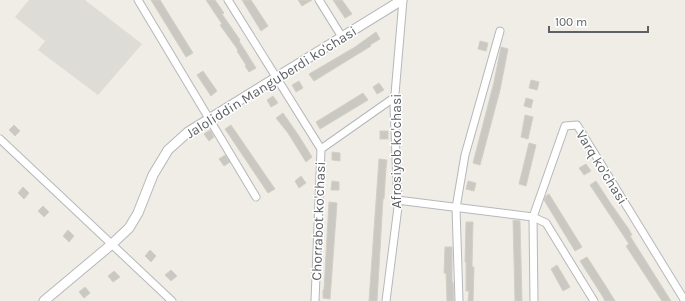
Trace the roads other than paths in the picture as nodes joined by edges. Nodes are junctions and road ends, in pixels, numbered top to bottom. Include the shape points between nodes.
1 (138, 0) edge
2 (228, 0) edge
3 (319, 0) edge
4 (403, 0) edge
5 (500, 31) dead end
6 (342, 37) junction
7 (276, 78) junction
8 (395, 97) junction
9 (209, 119) junction
10 (0, 139) edge
11 (321, 149) junction
12 (256, 197) dead end
13 (398, 200) junction
14 (456, 208) junction
15 (533, 217) junction
16 (112, 244) junction
17 (685, 300) edge
18 (44, 301) edge
19 (172, 301) edge
20 (315, 301) edge
21 (386, 301) edge
22 (459, 301) edge
23 (534, 301) edge
24 (594, 301) edge

1 - 9 street
2 - 7 street, Chorrabot ko'chasi
3 - 6 street
4 - 6 street, Jaloliddin Manguberdi ko'chasi
4 - 8 street, Afrosiyob ko'chasi
5 - 14 street via 465,155
6 - 7 street, Jaloliddin Manguberdi ko'chasi
7 - 9 street, Jaloliddin Manguberdi ko'chasi
7 - 11 street, Chorrabot ko'chasi
8 - 11 street
8 - 13 street, Afrosiyob ko'chasi
9 - 12 street
9 - 16 street, Jaloliddin Manguberdi ko'chasi via 188,132 168,150 153,175 138,213 129,228
10 - 16 street
11 - 20 street, Chorrabot ko'chasi
13 - 14 street
13 - 21 street, Afrosiyob ko'chasi
14 - 15 street
14 - 22 street
15 - 17 street, Varq ko'chasi via 565,126 578,125
15 - 23 street, Varq ko'chasi
15 - 24 street via 546,223
16 - 18 street, Jaloliddin Manguberdi ko'chasi
16 - 19 street

